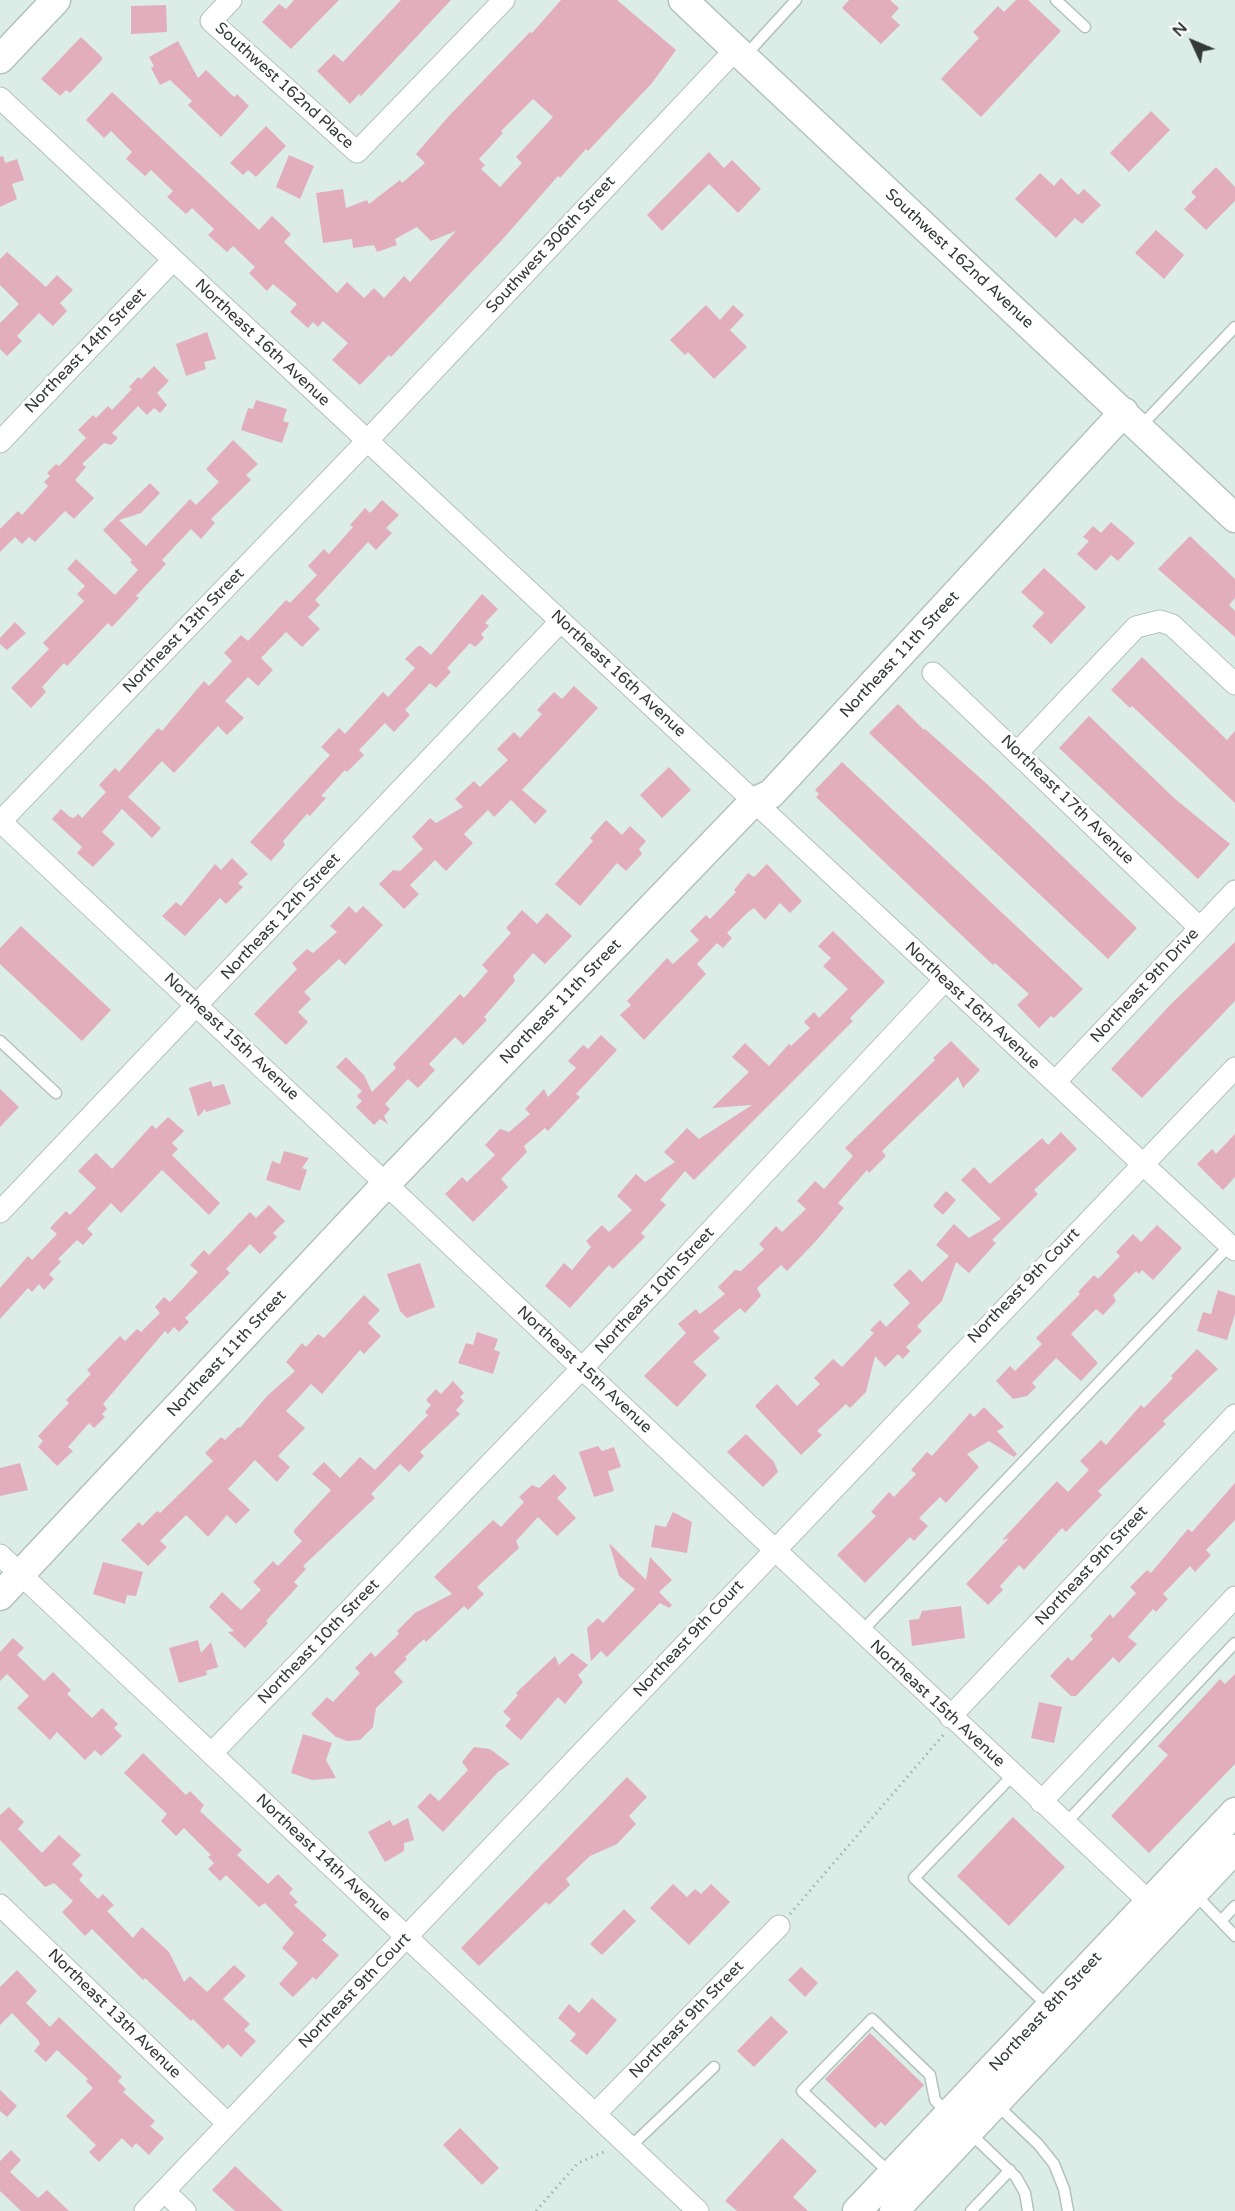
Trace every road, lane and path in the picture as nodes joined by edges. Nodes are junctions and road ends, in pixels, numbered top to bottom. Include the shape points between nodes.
1 (56, 0) edge
2 (231, 0) edge
3 (504, 0) edge
4 (683, 0) edge
5 (796, 0) edge
6 (1056, 0) edge
7 (1085, 27) dead end
8 (740, 53) junction
9 (0, 59) edge
10 (0, 98) edge
11 (172, 260) junction
12 (1235, 327) edge
13 (1132, 419) junction
14 (367, 441) junction
15 (0, 442) edge
16 (1235, 518) edge
17 (561, 621) junction
18 (933, 673) dead end
19 (1235, 684) edge
20 (1017, 753) junction
21 (753, 802) junction
22 (0, 821) edge
23 (1235, 891) edge
24 (1200, 928) junction
25 (944, 981) junction
26 (198, 1005) junction
27 (0, 1041) edge
28 (1235, 1068) edge
29 (1055, 1082) junction
30 (56, 1093) dead end
31 (1143, 1162) junction
32 (386, 1184) junction
33 (0, 1212) edge
34 (1233, 1245) edge
35 (582, 1368) junction
36 (1235, 1415) edge
37 (774, 1550) junction
38 (10, 1565) edge
39 (0, 1596) edge
40 (1235, 1598) edge
41 (861, 1632) junction
42 (1235, 1643) edge
43 (952, 1719) junction
44 (212, 1754) junction
45 (1013, 1775) junction
46 (1041, 1802) junction
47 (1235, 1812) edge
48 (1065, 1824) junction
49 (1235, 1849) edge
50 (1194, 1893) junction
51 (0, 1905) edge
52 (1235, 1906) edge
53 (1159, 1911) junction
54 (1221, 1922) junction
55 (779, 1926) joint
56 (1235, 1936) edge
57 (407, 1937) junction
58 (1050, 2007) junction
59 (714, 2067) dead end
60 (985, 2095) junction
61 (595, 2115) junction
62 (227, 2123) junction
63 (958, 2123) junction
64 (627, 2145) junction
65 (1010, 2170) junction
66 (891, 2175) junction
67 (164, 2191) junction
68 (145, 2211) edge
69 (185, 2211) edge
70 (536, 2211) edge
71 (698, 2211) edge
72 (857, 2211) edge
73 (894, 2211) edge
74 (971, 2211) edge
75 (1028, 2211) edge
76 (1068, 2211) edge

1 - 9 street
2 - 3 street, Southwest 162nd Place via 211,21 357,152
4 - 8 street, Southwest 162nd Avenue
5 - 8 lane
6 - 7 lane
8 - 13 street, Southwest 162nd Avenue
8 - 14 street, Southwest 306th Street
10 - 11 street, Northeast 16th Avenue
11 - 14 street, Northeast 16th Avenue
11 - 15 street, Northeast 14th Street
12 - 13 lane
13 - 16 street, Southwest 162nd Avenue
13 - 21 street, Northeast 11th Street via 771,794
14 - 17 street, Northeast 16th Avenue
14 - 22 street, Northeast 13th Street
17 - 21 street, Northeast 16th Avenue
17 - 26 street, Northeast 12th Street
18 - 20 street, Northeast 17th Avenue
19 - 20 street via 1173,625 1161,621 1136,627
20 - 24 street, Northeast 17th Avenue
21 - 25 street, Northeast 16th Avenue
21 - 32 street, Northeast 11th Street
22 - 26 street, Northeast 15th Avenue
23 - 24 street, Northeast 9th Drive
24 - 29 street, Northeast 9th Drive
25 - 29 street, Northeast 16th Avenue
25 - 35 street, Northeast 10th Street
26 - 32 street, Northeast 15th Avenue
26 - 33 street, Northeast 12th Street
27 - 30 lane
28 - 31 street, Northeast 9th Court
29 - 31 street, Northeast 16th Avenue
31 - 34 street, Northeast 16th Avenue
31 - 37 street, Northeast 9th Court
32 - 35 street, Northeast 15th Avenue
32 - 38 street, Northeast 11th Street
34 - 41 lane
35 - 37 street, Northeast 15th Avenue
35 - 44 street, Northeast 10th Street
36 - 43 street, Northeast 9th Street
37 - 41 street, Northeast 15th Avenue
37 - 57 street, Northeast 9th Court
38 - 39 street, Northeast 11th Street
38 - 44 street, Northeast 14th Avenue
40 - 46 street
41 - 43 street, Northeast 15th Avenue
42 - 48 lane
43 - 45 street, Northeast 15th Avenue
43 - 55 path
44 - 57 street, Northeast 14th Avenue
45 - 46 street, Northeast 15th Avenue
45 - 58 lane via 914,1878
46 - 48 street, Northeast 15th Avenue
47 - 53 street, Northeast 8th Street
48 - 53 street, Northeast 15th Avenue
49 - 50 street, Northeast 8th Street
50 - 53 street, Northeast 8th Street
50 - 54 lane
51 - 62 street, Northeast 13th Avenue
52 - 54 lane
53 - 58 street, Northeast 8th Street
53 - 60 street, Northeast 8th Street
54 - 56 lane
55 - 61 street, Northeast 9th Street
57 - 61 street, Northeast 14th Avenue
57 - 62 street, Northeast 9th Court
58 - 60 street, Northeast 8th Street
59 - 64 lane
60 - 63 street, Northeast 8th Street
60 - 76 lane via 1054,2164
61 - 64 street, Northeast 14th Avenue
62 - 67 street, Northeast 9th Court
63 - 65 lane
63 - 66 street, Northeast 8th Street
63 - 66 lane via 935,2100 930,2075 872,2019 802,2091
63 - 73 street, Northeast 8th Street
64 - 70 path via 578,2163
64 - 71 street, Northeast 14th Avenue
65 - 74 lane
65 - 75 lane via 1021,2184
66 - 72 street, Northeast 8th Street
67 - 68 street, Northeast 9th Court
67 - 69 street

